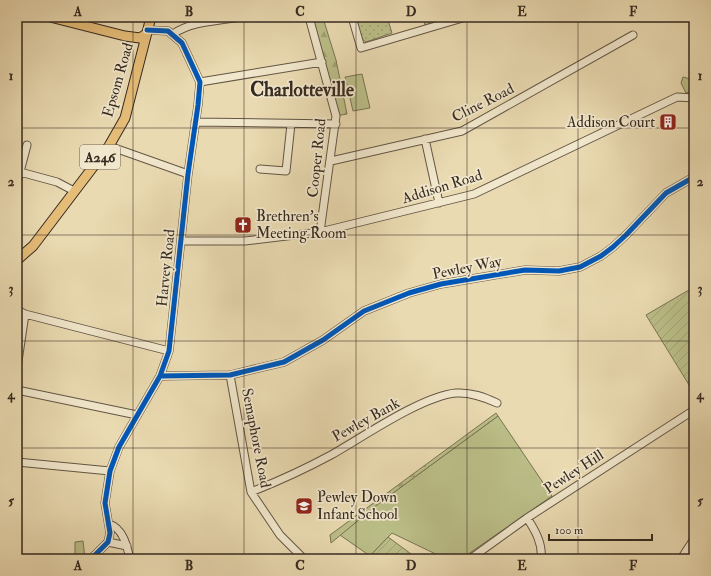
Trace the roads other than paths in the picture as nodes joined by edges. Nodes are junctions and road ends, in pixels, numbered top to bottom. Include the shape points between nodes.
1 (50, 17) edge
2 (151, 17) edge
3 (240, 17) edge
4 (309, 17) edge
5 (352, 17) edge
6 (466, 17) edge
7 (146, 32) junction
8 (173, 34) junction
9 (633, 35) dead end
10 (322, 62) junction
11 (200, 82) junction
12 (694, 98) edge
13 (195, 122) junction
14 (291, 124) junction
15 (336, 124) junction
16 (425, 139) junction
17 (27, 145) dead end
18 (109, 146) junction
19 (331, 160) junction
20 (260, 169) dead end
21 (20, 172) junction
22 (188, 174) junction
23 (694, 177) edge
24 (17, 183) edge
25 (74, 191) junction
26 (439, 203) junction
27 (320, 232) junction
28 (181, 241) junction
29 (17, 260) edge
30 (17, 310) edge
31 (25, 314) junction
32 (169, 351) junction
33 (17, 368) edge
34 (230, 375) junction
35 (160, 376) junction
36 (17, 390) edge
37 (497, 403) dead end
38 (694, 410) edge
39 (137, 415) junction
40 (17, 462) edge
41 (110, 471) junction
42 (251, 492) junction
43 (527, 518) junction
44 (109, 524) junction
45 (694, 539) edge
46 (108, 542) junction
47 (127, 546) junction
48 (91, 559) edge
49 (130, 559) edge
50 (304, 559) edge
51 (470, 559) edge
52 (541, 559) edge
53 (681, 559) edge

1 - 7 main road via 125,36 140,38
2 - 7 main road, Epsom Road / A246
3 - 8 street via 181,28
4 - 10 street, Cooper Road
5 - 6 street via 361,48
7 - 8 street via 162,30
7 - 18 main road, Epsom Road / A246 via 125,118
8 - 11 street via 182,43
9 - 16 street, Cline Road via 462,131
10 - 11 street
10 - 15 street, Cooper Road
11 - 13 street, Harvey Road
12 - 26 street, Addison Road via 677,97 474,194
13 - 14 street
13 - 22 street, Harvey Road
14 - 15 street
14 - 20 street via 286,171
15 - 19 street, Cooper Road
16 - 19 street, Cline Road
16 - 26 street
17 - 21 street
18 - 22 street
18 - 25 main road, Epsom Road / A246
19 - 27 street, Cooper Road
21 - 24 street
21 - 25 street via 61,184
22 - 28 street, Harvey Road
23 - 34 street, Pewley Way via 666,193 613,247 580,267 568,270 530,270 494,274 409,293 364,311 313,346 284,362
25 - 29 main road, Epsom Road / A246 via 32,246
26 - 27 street, Addison Road
27 - 28 street, Addison Road via 245,241
28 - 32 street, Harvey Road
30 - 31 street
31 - 32 street
31 - 33 street
32 - 35 street, Harvey Road
34 - 35 street, Pewley Way
34 - 42 street, Semaphore Road
35 - 39 street, Harvey Road
36 - 39 street
37 - 42 street, Pewley Bank via 474,394 456,393 432,400 398,416 293,475
38 - 43 street, Pewley Hill
39 - 41 street, Harvey Road via 119,447
40 - 41 street
41 - 44 street, Harvey Road via 105,503
42 - 50 street, Semaphore Road via 280,535
43 - 51 street, Pewley Hill
43 - 52 street via 538,538
44 - 46 street, Harvey Road
44 - 47 street via 117,529
45 - 53 street
46 - 47 street
46 - 48 street
47 - 49 street

